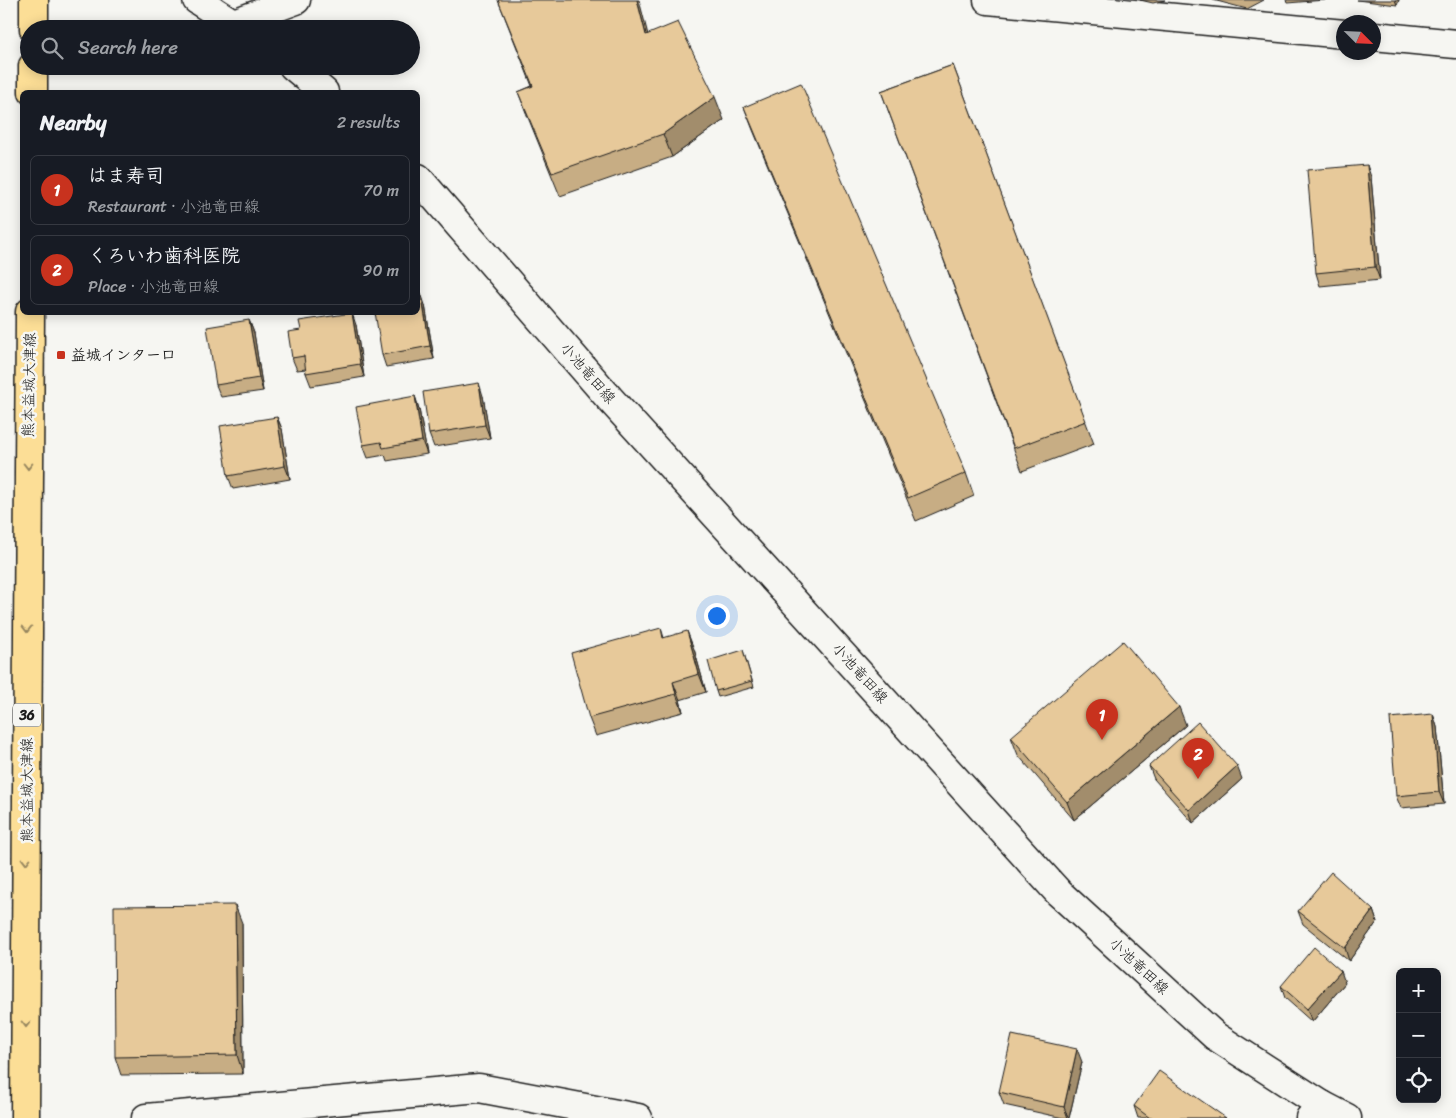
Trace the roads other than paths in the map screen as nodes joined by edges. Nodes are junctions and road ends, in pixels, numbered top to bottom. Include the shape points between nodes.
1 (34, 0) edge
2 (197, 0) edge
3 (296, 0) edge
4 (988, 0) edge
5 (1172, 9) edge
6 (34, 20) edge
7 (229, 20) edge
8 (251, 20) edge
9 (1336, 33) edge
10 (1381, 37) edge
11 (1456, 44) edge
12 (34, 75) edge
13 (304, 75) edge
14 (33, 90) edge
15 (322, 90) edge
16 (420, 180) edge
17 (30, 315) edge
18 (1316, 1112) edge
19 (202, 1115) edge
20 (26, 1118) edge
21 (146, 1118) edge
22 (638, 1118) edge
23 (1347, 1118) edge

1 - 6 main road
2 - 7 main road
3 - 8 main road
4 - 5 main road
5 - 9 main road
10 - 11 main road
12 - 14 main road
13 - 15 main road
16 - 18 main road, 小池竜田線 via 610,399 1059,893 1215,1036
17 -> 20 main road, 熊本益城大津線 / 36
18 - 23 main road, 小池竜田線
19 - 21 main road
19 - 22 main road via 480,1088

